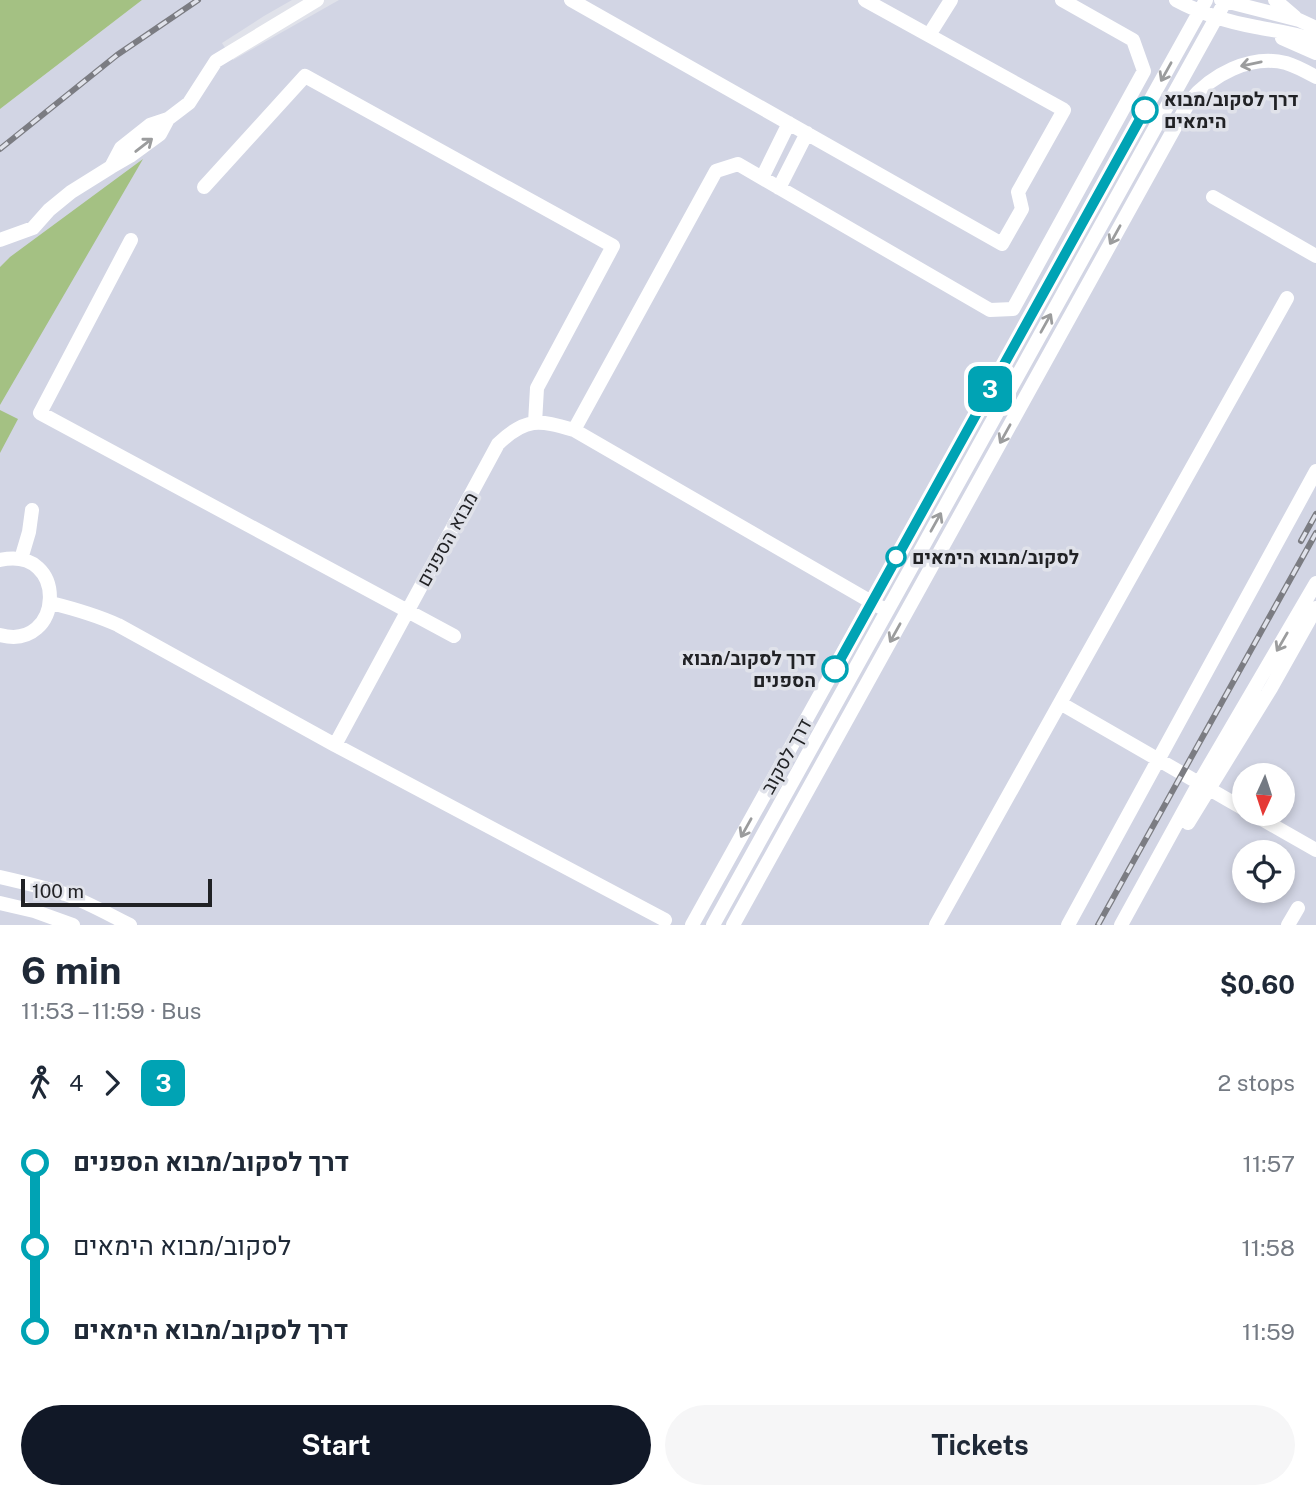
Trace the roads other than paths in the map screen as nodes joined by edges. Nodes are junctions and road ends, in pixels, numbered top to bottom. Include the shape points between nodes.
1 (317, 0) edge
2 (571, 0) edge
3 (865, 0) edge
4 (1062, 0) edge
5 (1176, 0) edge
6 (1224, 0) edge
7 (1275, 0) edge
8 (948, 5) edge
9 (1202, 6) edge
10 (1216, 18) junction
11 (1299, 20) junction
12 (1252, 26) junction
13 (1316, 28) edge
14 (929, 35) junction
15 (1316, 41) edge
16 (1316, 53) edge
17 (1316, 77) edge
18 (789, 124) junction
19 (807, 133) junction
20 (762, 178) junction
21 (204, 187) dead end
22 (779, 188) junction
23 (1213, 197) dead end
24 (0, 240) edge
25 (131, 240) dead end
26 (1316, 256) edge
27 (1287, 299) dead end
28 (535, 423) junction
29 (574, 430) junction
30 (1316, 471) edge
31 (32, 510) dead end
32 (21, 559) junction
33 (0, 560) edge
34 (1316, 583) edge
35 (872, 602) junction
36 (51, 603) junction
37 (1316, 608) edge
38 (408, 611) junction
39 (887, 611) junction
40 (0, 635) edge
41 (454, 636) dead end
42 (1060, 703) junction
43 (335, 745) junction
44 (1158, 759) junction
45 (1204, 786) junction
46 (1232, 802) edge
47 (1274, 826) edge
48 (1316, 850) edge
49 (0, 877) edge
50 (0, 904) edge
51 (1298, 908) dead end
52 (665, 920) dead end
53 (73, 925) edge
54 (130, 925) edge
55 (692, 925) edge
56 (713, 925) edge
57 (733, 925) edge
58 (936, 925) edge
59 (1068, 925) edge
60 (1121, 925) edge
61 (1130, 925) edge
62 (1288, 925) edge

1 - 24 street via 216,61 189,103 121,148 111,167 49,209 33,228
2 - 18 street
3 - 14 street
4 - 22 street via 1133,40 1144,71 1013,309 990,310
5 - 9 street
6 - 10 street, דרך לסקוב
6 - 11 street
7 - 11 street
8 - 14 street
9 - 10 street
9 -> 35 street, דרך לסקוב
10 - 12 street
39 -> 10 street, דרך לסקוב
11 - 13 street
12 - 15 street
12 - 16 street
14 - 19 street via 1064,110 1018,192 1022,209 1002,244
17 -> 57 street via 1286,63 1245,64 1220,74 1189,102
18 - 19 street
18 - 20 street
19 - 22 street
20 - 22 street
20 - 29 street via 738,164 716,171
21 - 28 street via 305,76 613,246 537,388
23 - 26 street
25 - 38 street via 40,413
27 - 42 street
28 - 29 street
28 - 38 street, מבוא הספנים via 521,426 498,444
29 - 35 street
30 - 44 street
31 - 32 street
32 - 33 street
32 - 36 street via 41,571
34 -> 45 street
35 - 39 street
35 -> 55 street, דרך לסקוב
36 - 40 street via 39,626 29,633
36 - 43 street via 118,625
37 - 45 street via 1271,688
38 - 41 street
38 - 43 street, מבוא הספנים
39 - 56 street, דרך לסקוב
42 - 44 street
42 - 58 street
43 - 52 street
44 - 45 street
44 - 59 street
45 - 46 street
45 - 60 street
45 - 61 street
47 - 48 street
49 - 54 street via 66,894
50 - 53 street
51 - 62 street

